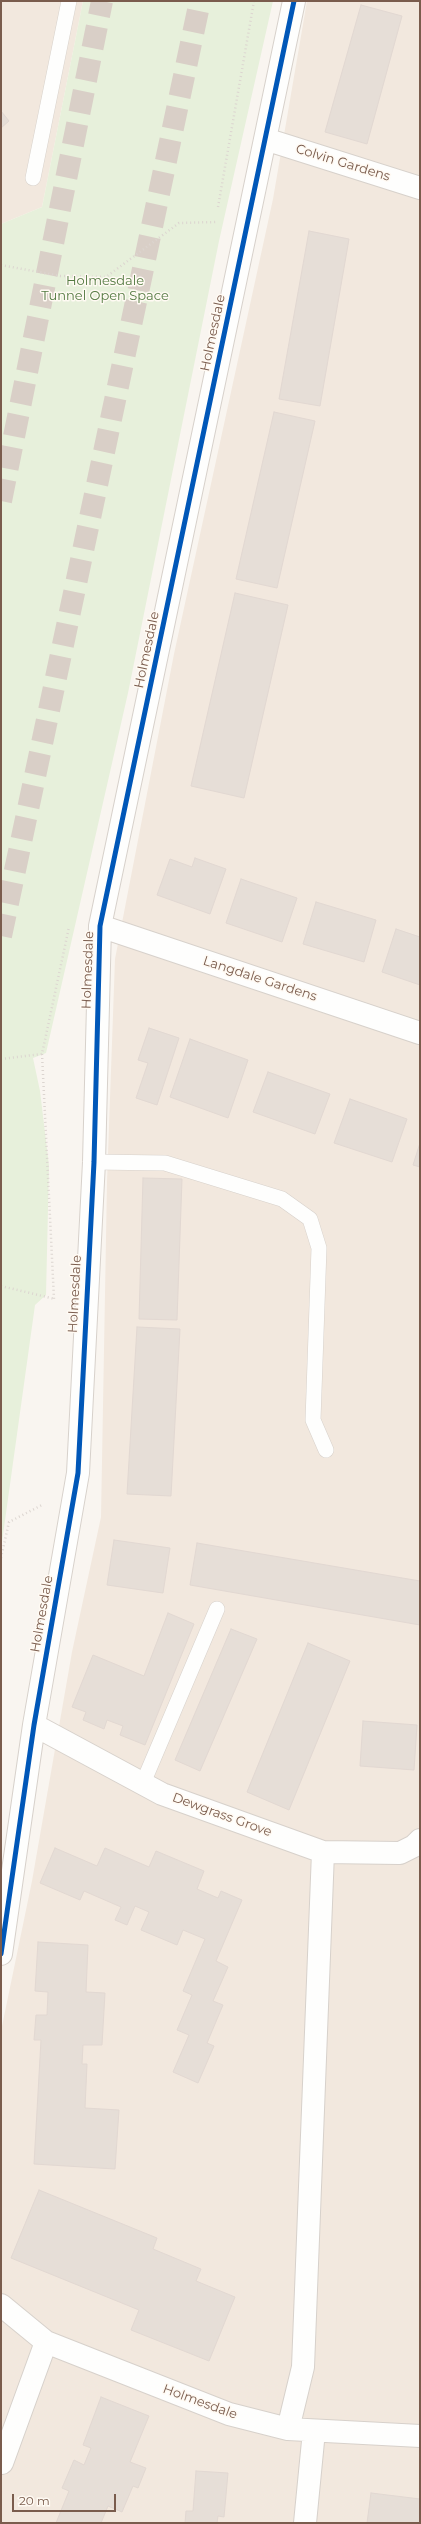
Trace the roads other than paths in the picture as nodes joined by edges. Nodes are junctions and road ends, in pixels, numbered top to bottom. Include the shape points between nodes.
1 (69, 1) edge
2 (294, 1) edge
3 (265, 139) junction
4 (33, 178) dead end
5 (420, 188) edge
6 (100, 926) junction
7 (420, 1033) edge
8 (94, 1162) junction
9 (326, 1450) dead end
10 (218, 1609) dead end
11 (34, 1725) junction
12 (143, 1783) junction
13 (420, 1840) edge
14 (323, 1852) junction
15 (410, 1854) edge
16 (1, 1954) edge
17 (1, 2305) edge
18 (46, 2342) junction
19 (288, 2429) junction
20 (314, 2431) junction
21 (420, 2436) edge
22 (2, 2462) dead end
23 (305, 2523) edge

1 - 4 lane
2 - 3 street, Holmesdale
3 - 5 street, Colvin Gardens
3 - 6 street, Holmesdale
6 - 7 street, Langdale Gardens
6 - 8 street, Holmesdale
8 - 9 lane via 164,1163 282,1199 310,1219 318,1248 313,1420
8 - 11 street, Holmesdale via 78,1473
10 - 12 lane
11 - 12 street, Dewgrass Grove
11 - 16 street, Holmesdale
12 - 14 street, Dewgrass Grove via 162,1794
13 - 15 street, Dewgrass Grove
14 - 15 street, Dewgrass Grove
14 - 19 street via 303,2367
17 - 18 street, Holmesdale
18 - 19 street, Holmesdale via 229,2414
18 - 22 street
19 - 20 street, Holmesdale
20 - 21 street, Holmesdale
20 - 23 street

